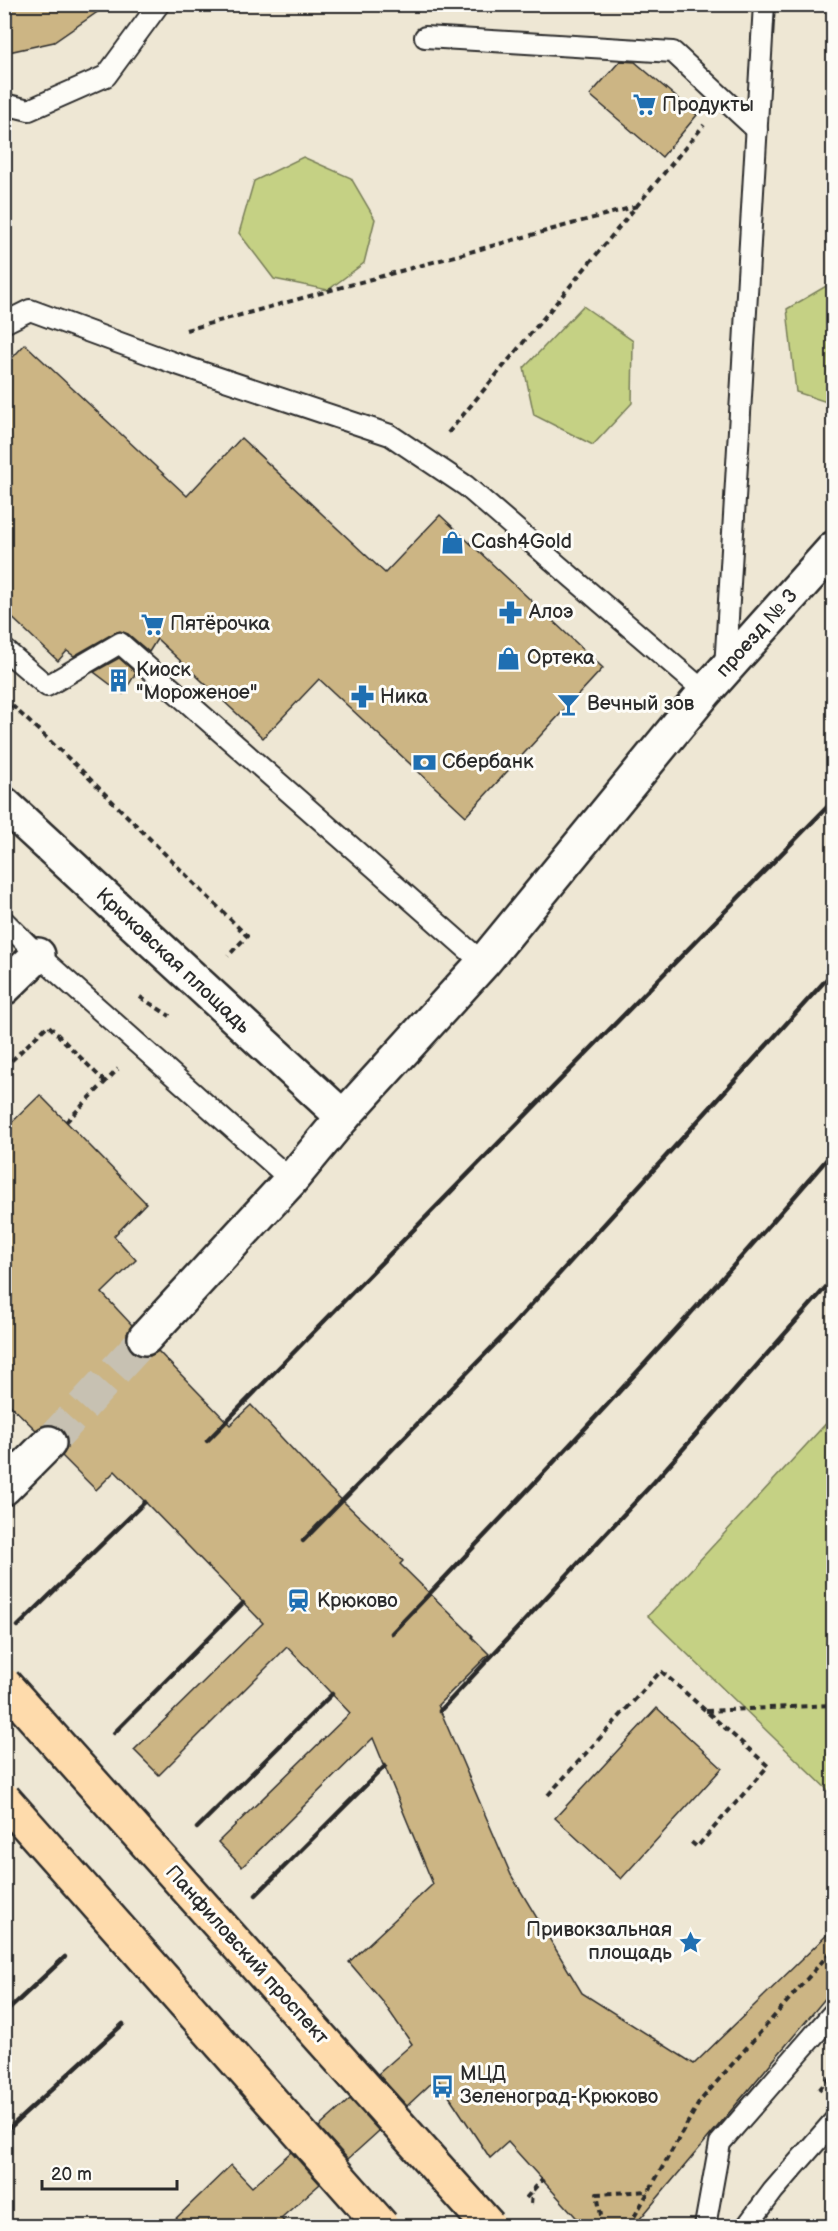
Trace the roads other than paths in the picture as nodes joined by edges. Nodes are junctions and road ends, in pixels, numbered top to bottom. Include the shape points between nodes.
1 (159, 4) edge
2 (764, 4) edge
3 (425, 37) dead end
4 (4, 104) edge
5 (757, 130) junction
6 (4, 323) edge
7 (834, 548) edge
8 (4, 649) edge
9 (715, 680) junction
10 (4, 804) edge
11 (4, 921) edge
12 (38, 954) junction
13 (483, 963) junction
14 (4, 988) edge
15 (342, 1117) junction
16 (291, 1180) junction
17 (145, 1338) tunnel mouth
18 (28, 1456) tunnel mouth
19 (4, 1488) edge
20 (4, 1684) edge
21 (4, 1798) edge
22 (834, 2012) edge
23 (834, 2121) edge
24 (382, 2226) edge
25 (489, 2226) edge
26 (705, 2226) edge
27 (747, 2226) edge

1 - 4 lane via 106,76 29,110
2 - 5 lane
3 - 5 lane via 673,52
5 - 9 lane
6 - 9 lane via 30,310 390,435 466,486
7 - 9 street, проезд № 3
8 - 13 lane via 47,686 120,643
9 - 13 street, проезд № 3
10 - 15 street, Крюковская площадь
11 - 12 lane
12 - 14 street
12 - 16 lane
13 - 15 street, проезд № 3
15 - 16 street, проезд № 3
16 - 17 street, проезд № 3
18 - 19 street
20 - 25 main road, Панфиловский проспект, bridge
21 - 24 main road, bridge
22 - 26 lane via 720,2143
23 - 27 lane

